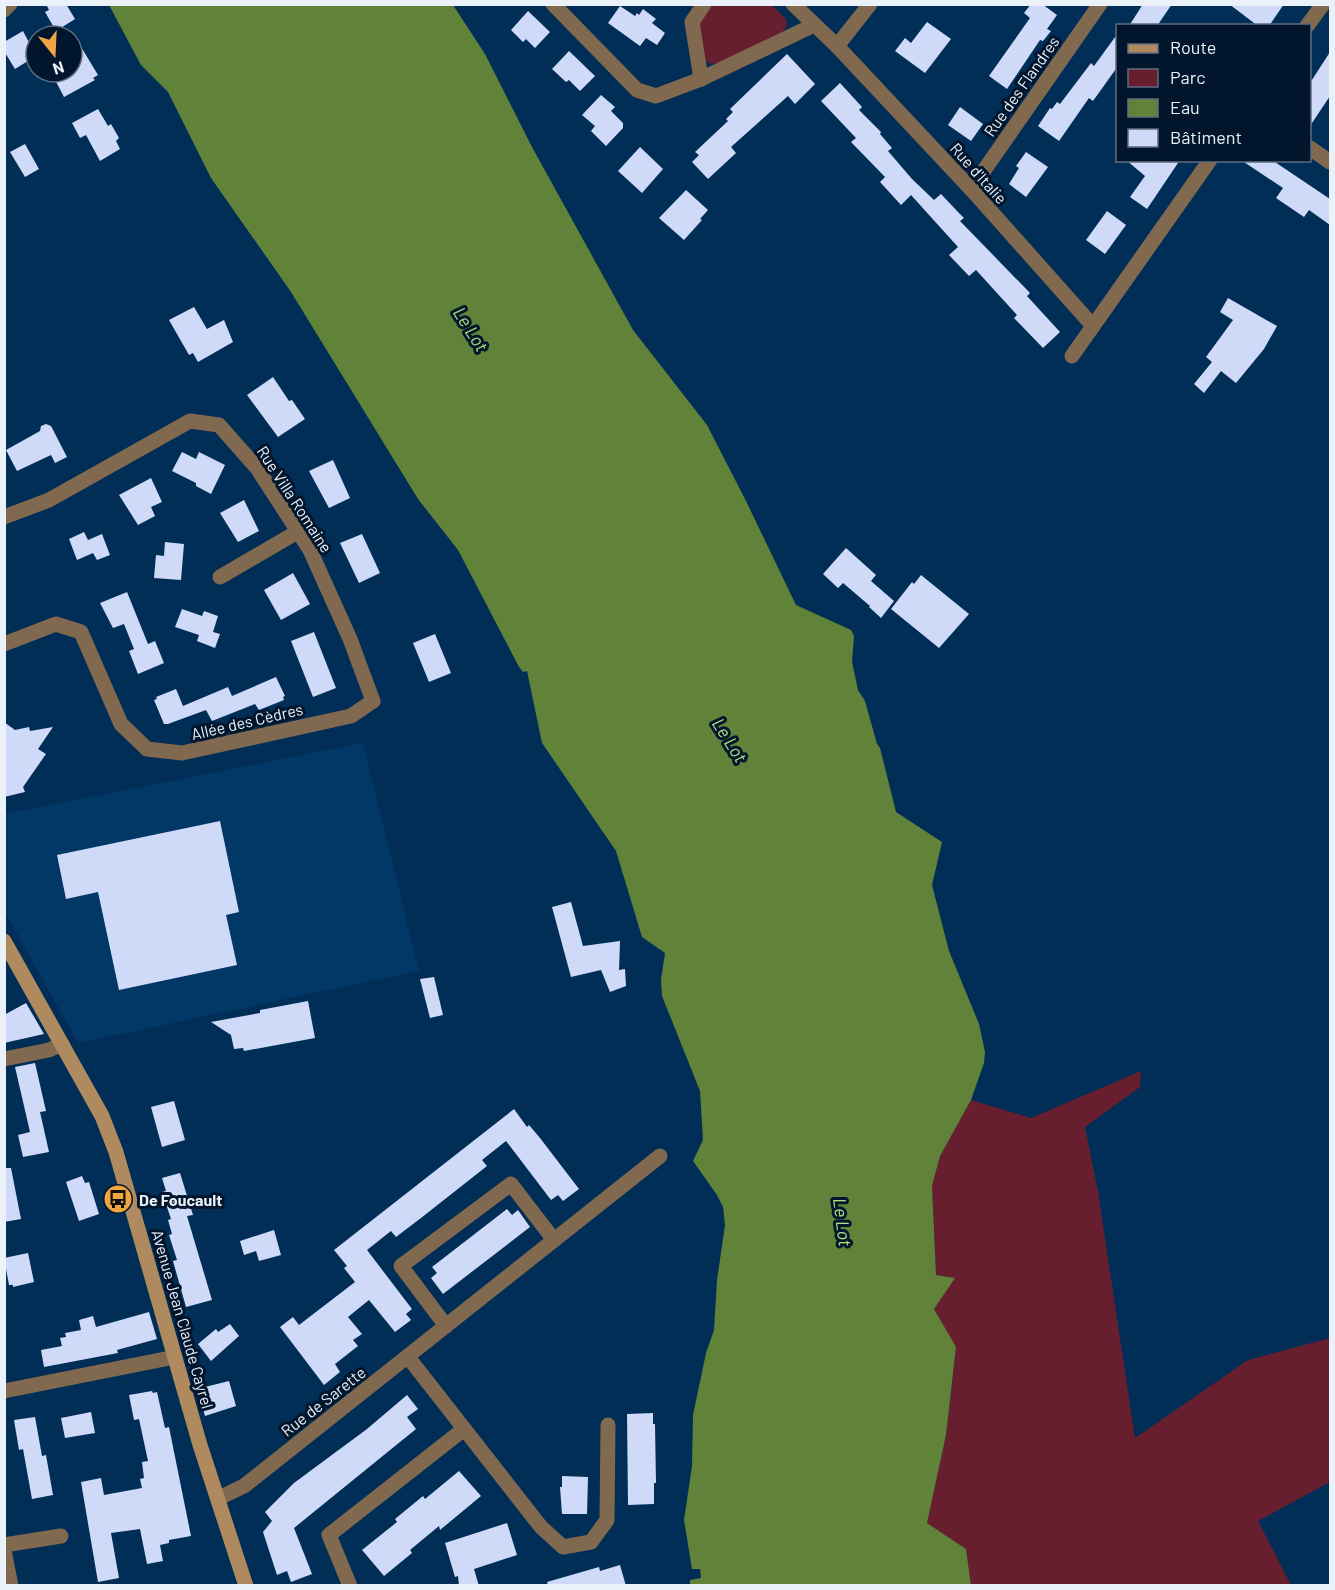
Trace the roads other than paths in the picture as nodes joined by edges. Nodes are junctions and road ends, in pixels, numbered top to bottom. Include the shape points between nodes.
1 (10, 4) edge
2 (553, 4) edge
3 (704, 4) edge
4 (794, 4) edge
5 (870, 4) edge
6 (1100, 4) edge
7 (1323, 4) edge
8 (4, 10) edge
9 (1308, 24) edge
10 (814, 25) junction
11 (837, 46) junction
12 (701, 79) junction
13 (1311, 149) edge
14 (1330, 160) edge
15 (1208, 162) edge
16 (970, 189) junction
17 (1093, 326) junction
18 (1072, 356) dead end
19 (4, 517) edge
20 (298, 531) junction
21 (220, 577) dead end
22 (4, 644) edge
23 (355, 653) joint
24 (4, 941) edge
25 (62, 1044) junction
26 (4, 1059) edge
27 (660, 1156) dead end
28 (554, 1240) junction
29 (446, 1326) junction
30 (175, 1357) junction
31 (408, 1357) junction
32 (4, 1390) edge
33 (608, 1425) dead end
34 (464, 1429) junction
35 (219, 1498) junction
36 (61, 1536) dead end
37 (4, 1545) edge
38 (4, 1550) edge
39 (243, 1585) edge
40 (11, 1586) edge
41 (350, 1586) edge

1 - 8 street
2 - 12 street via 637,90 656,96
3 - 12 street via 692,22
4 - 10 street, Rue d'Italie
5 - 11 street
6 - 16 street, Rue des Flandres
7 - 9 street
10 - 11 street, Rue d'Italie
10 - 12 street
11 - 16 street, Rue d'Italie
13 - 14 street
15 - 17 street
16 - 17 street, Rue d'Italie
17 - 18 street
19 - 20 street, Rue Villa Romaine via 49,500 190,421 219,425 257,468
20 - 21 street
20 - 23 street, Rue Villa Romaine via 310,549
22 - 23 street, Allée des Cèdres via 56,624 81,632 121,724 147,749 182,753 351,716 373,701
24 - 25 main road, Avenue Jean Claude Cayrel
25 - 26 street
25 - 30 main road, Avenue Jean Claude Cayrel via 102,1116 116,1152
27 - 28 street, Rue de Sarette
28 - 29 street, Rue de Sarette
28 - 29 street via 511,1184 401,1266
29 - 31 street, Rue de Sarette
30 - 32 street
30 - 35 main road, Avenue Jean Claude Cayrel
31 - 34 street
31 - 35 street, Rue de Sarette via 244,1486
33 - 34 street via 607,1520 591,1542 564,1547 541,1527
34 - 41 street via 329,1535
35 - 39 main road, Avenue Jean Claude Cayrel
36 - 37 street
38 - 40 street

